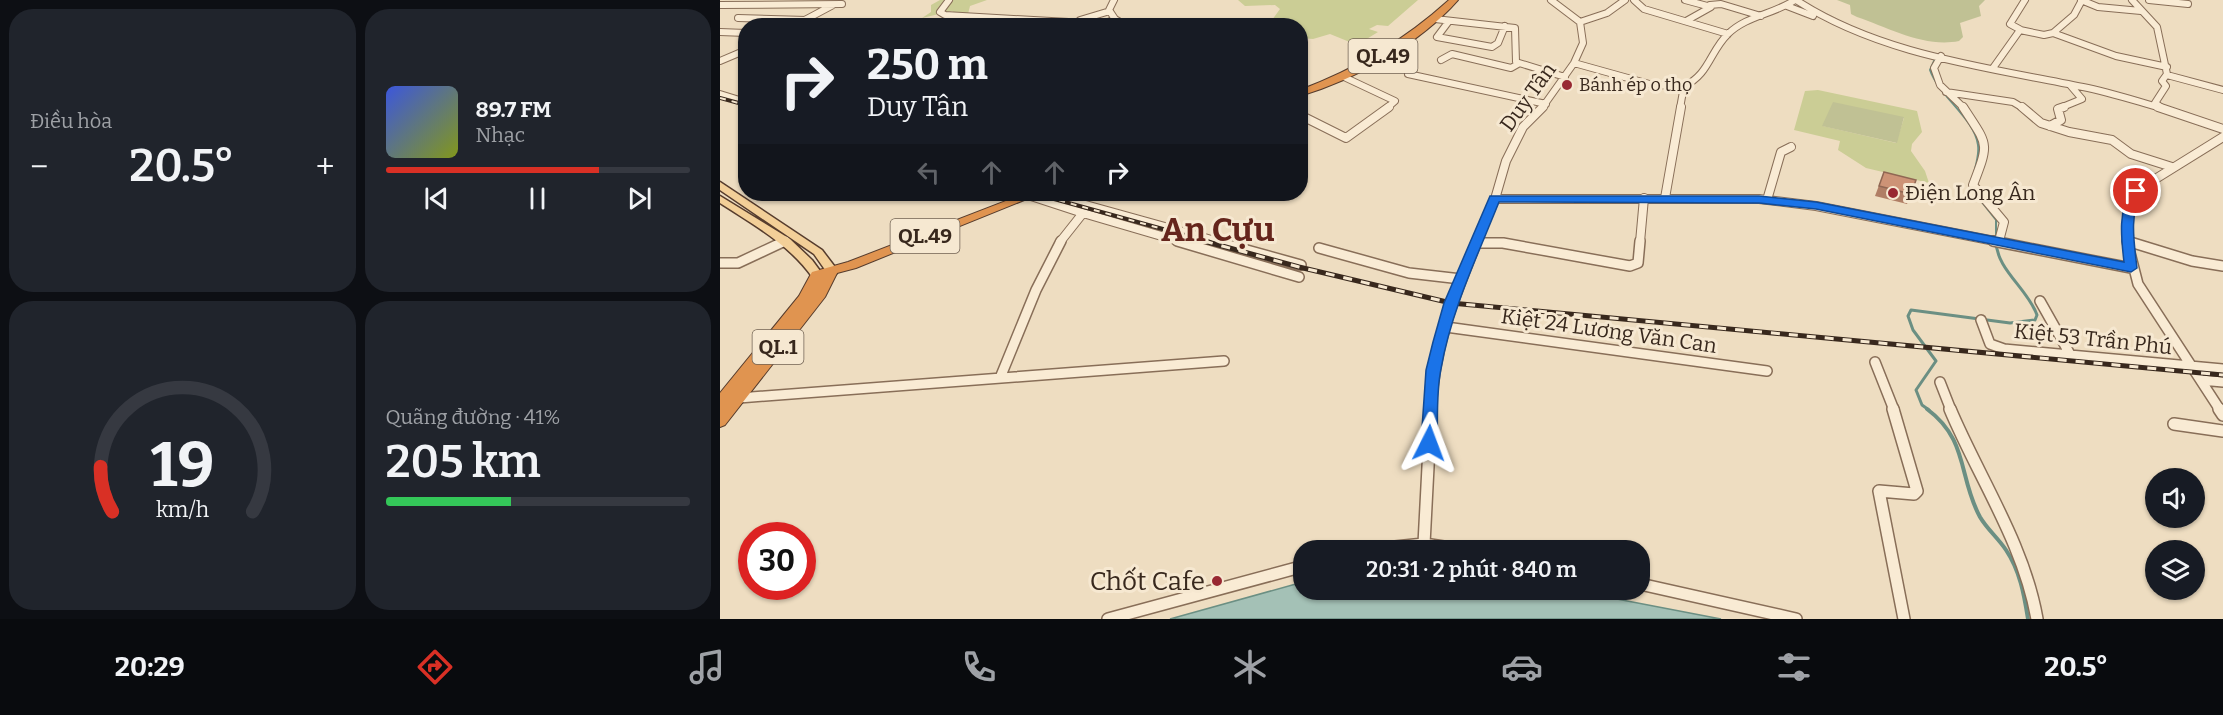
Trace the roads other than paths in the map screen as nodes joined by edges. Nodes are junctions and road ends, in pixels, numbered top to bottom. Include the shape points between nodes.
1 (759, 0) edge
2 (803, 0) edge
3 (851, 0) edge
4 (949, 0) edge
5 (1116, 0) edge
6 (1454, 0) edge
7 (1551, 0) edge
8 (1625, 0) edge
9 (1634, 0) edge
10 (1685, 0) edge
11 (1795, 0) edge
12 (2025, 0) edge
13 (2081, 0) edge
14 (2132, 0) edge
15 (2149, 0) edge
16 (843, 2) edge
17 (720, 4) edge
18 (752, 4) junction
19 (796, 4) junction
20 (834, 4) junction
21 (2188, 4) dead end
22 (1710, 5) junction
23 (1787, 6) junction
24 (1110, 11) junction
25 (2141, 11) junction
26 (1761, 16) junction
27 (811, 18) edge
28 (812, 18) edge
29 (1001, 18) edge
30 (1088, 18) edge
31 (1114, 18) edge
32 (1435, 19) junction
33 (1449, 21) junction
34 (1686, 21) junction
35 (1580, 22) junction
36 (1505, 27) junction
37 (2021, 30) junction
38 (720, 32) edge
39 (738, 33) edge
40 (2053, 33) junction
41 (1728, 34) junction
42 (1886, 43) junction
43 (1487, 47) junction
44 (738, 55) edge
45 (1940, 55) junction
46 (1474, 57) junction
47 (1441, 60) dead end
48 (720, 63) edge
49 (1574, 63) junction
50 (1518, 64) junction
51 (2167, 67) junction
52 (1993, 68) junction
53 (1408, 74) dead end
54 (2167, 75) junction
55 (1344, 77) junction
56 (1565, 77) junction
57 (2070, 85) junction
58 (1684, 86) junction
59 (1308, 90) edge
60 (2223, 90) edge
61 (1946, 92) junction
62 (720, 94) edge
63 (738, 100) edge
64 (1546, 104) junction
65 (2158, 107) junction
66 (1308, 119) edge
67 (2050, 126) junction
68 (2223, 129) edge
69 (2223, 137) edge
70 (1791, 147) dead end
71 (2172, 167) junction
72 (720, 185) edge
73 (738, 197) edge
74 (1644, 198) junction
75 (1665, 198) junction
76 (720, 199) edge
77 (1495, 199) junction
78 (1767, 200) junction
79 (743, 201) edge
80 (1012, 201) edge
81 (1050, 201) edge
82 (1072, 201) edge
83 (1083, 213) junction
84 (1996, 241) junction
85 (2127, 241) junction
86 (785, 242) junction
87 (1476, 243) junction
88 (1319, 248) dead end
89 (720, 263) edge
90 (1301, 265) dead end
91 (2223, 267) edge
92 (2131, 268) junction
93 (832, 271) junction
94 (817, 275) junction
95 (1299, 277) dead end
96 (1461, 279) junction
97 (2040, 301) dead end
98 (1981, 320) dead end
99 (1446, 327) junction
100 (2072, 356) junction
101 (1224, 361) dead end
102 (1875, 362) dead end
103 (2192, 366) junction
104 (2223, 369) edge
105 (1767, 371) dead end
106 (1000, 378) junction
107 (2201, 380) junction
108 (1940, 382) dead end
109 (2223, 382) edge
110 (739, 398) junction
111 (720, 404) edge
112 (2223, 415) edge
113 (720, 421) edge
114 (2174, 424) dead end
115 (2223, 431) edge
116 (1424, 540) edge
117 (1293, 569) edge
118 (1650, 586) edge
119 (1108, 619) edge
120 (1796, 619) edge
121 (1904, 619) edge
122 (2037, 619) edge

1 - 18 street
2 - 19 street
3 - 16 street
4 - 29 street via 941,8 945,15
5 - 24 street
6 - 32 highway, QL.49
7 - 35 street
8 - 35 street via 1606,13
9 - 34 street via 1644,9
10 - 22 street
11 - 23 street
11 - 42 street
12 - 37 street via 2010,24
13 - 25 street via 2098,7
13 - 40 street via 2074,15
14 - 25 street
15 - 21 street
16 - 20 street
16 - 28 street
17 - 18 street
18 - 19 street
19 - 20 street
20 - 27 street
22 - 26 street via 1721,4
22 - 34 street
23 - 26 street
23 - 42 street via 1874,42
24 - 30 street
24 - 31 street
25 - 51 street via 2157,27
26 - 41 street
32 - 33 street
32 - 55 highway, QL.49
33 - 36 street
33 - 43 street via 1437,37
34 - 41 street
35 - 49 street, Duy Tân via 1583,43
36 - 43 street via 1498,43
36 - 50 street via 1515,28
37 - 40 street
37 - 52 street
38 - 39 street
40 - 51 street via 2116,56
41 - 58 street via 1708,69
42 - 45 street
43 - 46 street
44 - 48 street
45 - 52 street
45 - 61 street via 1934,68
46 - 47 street via 1452,54
46 - 50 street via 1511,68
49 - 56 street, Duy Tân
49 - 58 street via 1653,85
50 - 56 street
51 - 54 street
52 - 57 street
53 - 64 street
54 - 60 street
54 - 65 street via 2162,81 2165,91 2155,103
55 - 59 highway, QL.49
55 - 66 street via 1395,101 1346,138
56 - 64 street, Duy Tân
57 - 65 street
57 - 67 street via 2082,99 2058,109 2061,120
58 - 75 street
61 - 67 street via 2013,102
61 - 84 street via 1965,110 1985,143 1986,151 1973,185 2004,222
62 - 63 street
64 - 77 street, Duy Tân via 1524,127 1506,161
65 - 68 street
67 - 71 street via 2112,140 2131,154
69 - 71 street
70 - 78 street via 1781,152
71 - 85 street via 2131,198
72 - 73 main road
74 - 75 street
74 - 77 street
74 - 87 street via 1638,263 1630,266 1503,243
75 - 78 street
76 - 86 main road
77 - 87 street, Duy Tân
78 - 84 street
79 - 93 main road via 818,252
80 - 93 highway, QL.49
81 - 83 street
82 - 90 street
83 - 95 street
83 - 106 street via 1070,224 1056,251
84 - 92 street
85 - 91 street
85 - 92 street
86 - 89 street via 738,263
86 - 94 main road via 806,257
87 - 96 street, Duy Tân
88 - 96 street via 1409,273
92 - 103 street
93 - 94 highway, QL.49
93 - 110 highway, QL.1 via 820,294
94 - 111 highway, QL.1 via 804,298
96 - 99 street, Duy Tân
97 - 100 street
98 - 100 street, Kiệt 53 Trần Phú via 1990,344
99 - 105 street, Kiệt 24 Lương Văn Can
99 - 116 street, Duy Tân via 1433,370
100 - 103 street, Kiệt 53 Trần Phú
101 - 106 street
102 - 121 street via 1895,413 1917,491 1879,491
103 - 104 street, Kiệt 53 Trần Phú
103 - 107 street
106 - 110 street
107 - 109 street
107 - 112 street
108 - 122 street via 2019,554
110 - 113 highway, QL.1
114 - 115 street
117 - 119 street
118 - 120 street

